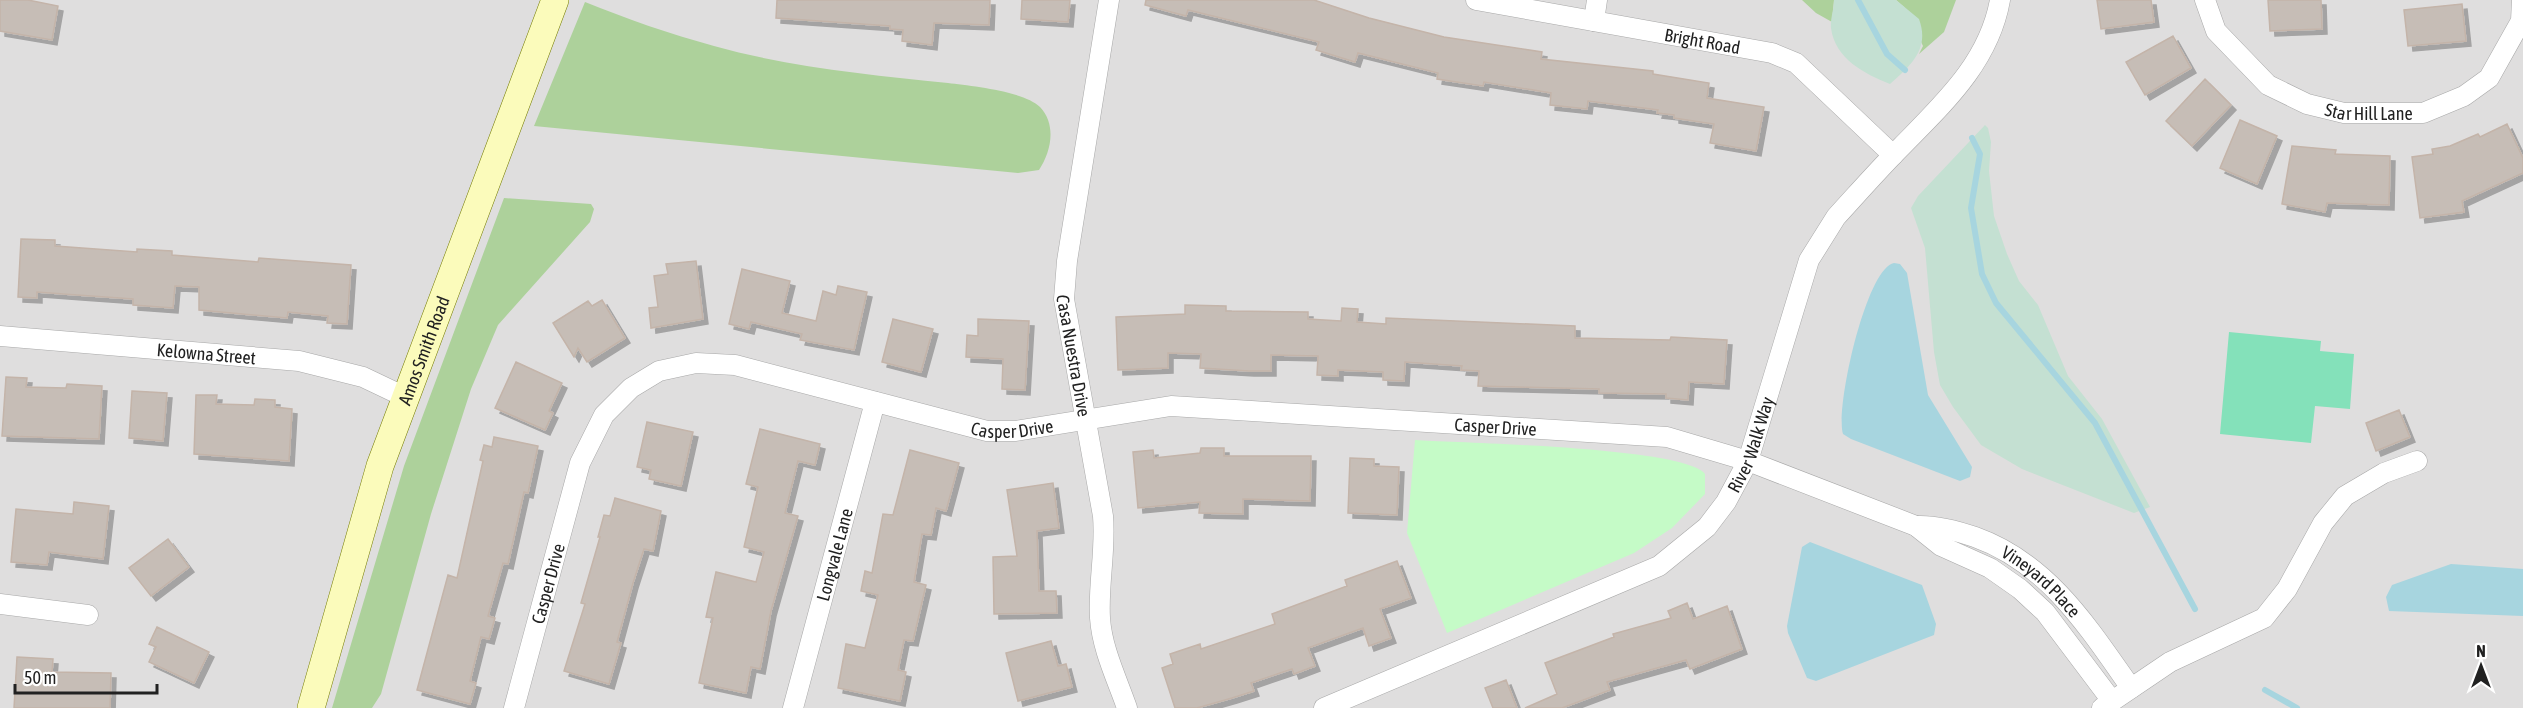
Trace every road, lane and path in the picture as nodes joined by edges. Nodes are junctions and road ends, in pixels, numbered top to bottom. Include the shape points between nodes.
1 (555, 0) edge
2 (1109, 0) edge
3 (1476, 0) edge
4 (1598, 0) edge
5 (2000, 0) edge
6 (2205, 0) edge
7 (2522, 0) edge
8 (1594, 21) junction
9 (1893, 155) junction
10 (0, 336) edge
11 (405, 397) junction
12 (875, 402) junction
13 (1086, 420) junction
14 (1748, 461) junction
15 (2417, 461) dead end
16 (1916, 526) junction
17 (0, 604) edge
18 (88, 615) dead end
19 (2131, 688) junction
20 (2107, 705) edge
21 (310, 708) edge
22 (514, 708) edge
23 (793, 708) edge
24 (1126, 708) edge
25 (1324, 708) edge

1 - 11 street, Amos Smith Road
2 - 13 street, Casa Nuestra Drive via 1064,299
3 - 8 street, Bright Road
4 - 8 street
5 - 9 street, River Walk Way via 1987,44 1974,66
6 - 7 street, Star Hill Lane via 2216,31 2268,85 2307,104 2344,113 2423,113 2464,96 2489,78 2522,21
8 - 9 street, Bright Road via 1772,53 1796,63
9 - 14 street, River Walk Way via 1836,216 1809,260
10 - 11 street, Kelowna Street via 299,361 363,376
11 - 21 street, Amos Smith Road via 380,466
12 - 13 street, Casper Drive via 987,431 1016,431
12 - 22 street, Casper Drive via 735,365 696,363 659,371 631,388 604,415 580,463
12 - 23 street, Longvale Lane
13 - 14 street, Casper Drive via 1171,406 1667,437
13 - 24 street, Casa Nuestra Drive via 1105,539 1101,630
14 - 16 street, Vineyard Place
14 - 25 street, River Walk Way via 1707,527 1659,567
15 - 19 street via 2384,473 2345,496 2324,523 2287,589 2264,618 2190,651
16 - 19 street, Vineyard Place via 1936,526 1968,535 2024,562 2068,601
16 - 20 street, Vineyard Place via 1934,542 1990,568 2032,599 2060,628
17 - 18 street
19 - 20 street

